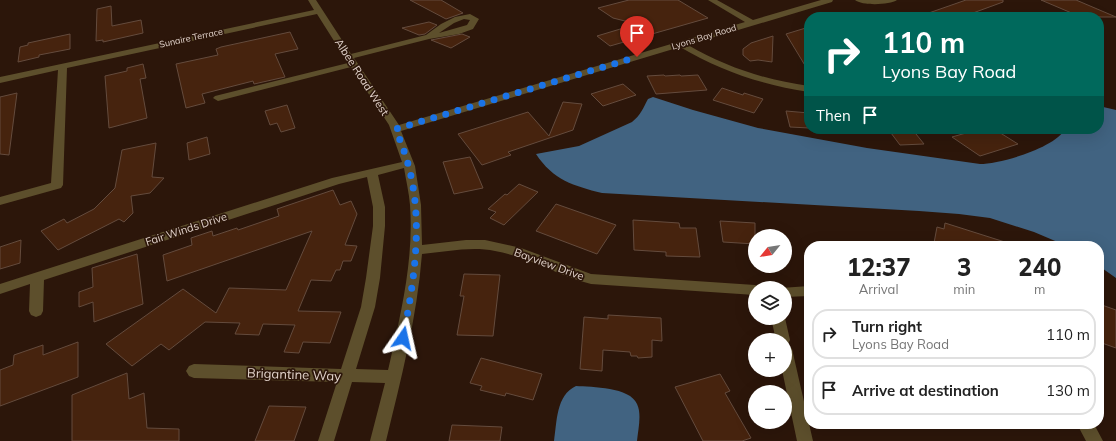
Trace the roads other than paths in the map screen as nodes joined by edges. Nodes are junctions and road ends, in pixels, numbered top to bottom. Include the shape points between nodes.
1 (312, 0) edge
2 (712, 0) edge
3 (829, 0) edge
4 (859, 0) edge
5 (893, 0) edge
6 (319, 11) junction
7 (752, 23) junction
8 (429, 37) junction
9 (682, 44) junction
10 (351, 60) junction
11 (63, 66) junction
12 (0, 80) edge
13 (804, 88) edge
14 (218, 98) dead end
15 (396, 129) junction
16 (408, 164) junction
17 (372, 172) junction
18 (0, 201) edge
19 (416, 250) junction
20 (37, 277) junction
21 (0, 289) edge
22 (748, 289) edge
23 (804, 291) edge
24 (792, 292) edge
25 (36, 311) dead end
26 (194, 371) dead end
27 (346, 376) junction
28 (791, 377) edge
29 (394, 378) junction
30 (1088, 429) edge
31 (326, 441) edge
32 (378, 441) edge
33 (805, 441) edge
34 (1095, 441) edge

1 - 6 street, Albee Road West
2 - 7 street
3 - 7 street, Lyons Bay Road
4 - 5 street
6 - 10 street, Albee Road West
6 - 11 street, Sunaire Terrace
7 - 9 street, Lyons Bay Road
8 - 8 street via 463,30 470,27 475,19 470,16 451,22 440,27
8 - 10 street
9 - 13 street via 707,60 740,74
9 - 15 street, Lyons Bay Road
10 - 14 street
10 - 15 street, Albee Road West
11 - 12 street, Sunaire Terrace
11 - 18 street via 57,185
15 - 16 street, Albee Road West
16 - 17 street, Fair Winds Drive
16 - 19 street, Albee Road West via 414,203
17 - 20 street, Fair Winds Drive via 336,181
17 - 27 street via 379,207 378,246 368,307
19 - 22 street, Bayview Drive via 479,244 510,249 579,276
19 - 29 street, Albee Road West via 410,304
20 - 21 street, Fair Winds Drive
20 - 25 street
23 - 24 street
26 - 27 street, Brigantine Way
27 - 29 street, Brigantine Way
27 - 31 street
28 - 33 street
29 - 32 street, Albee Road West
30 - 34 street

